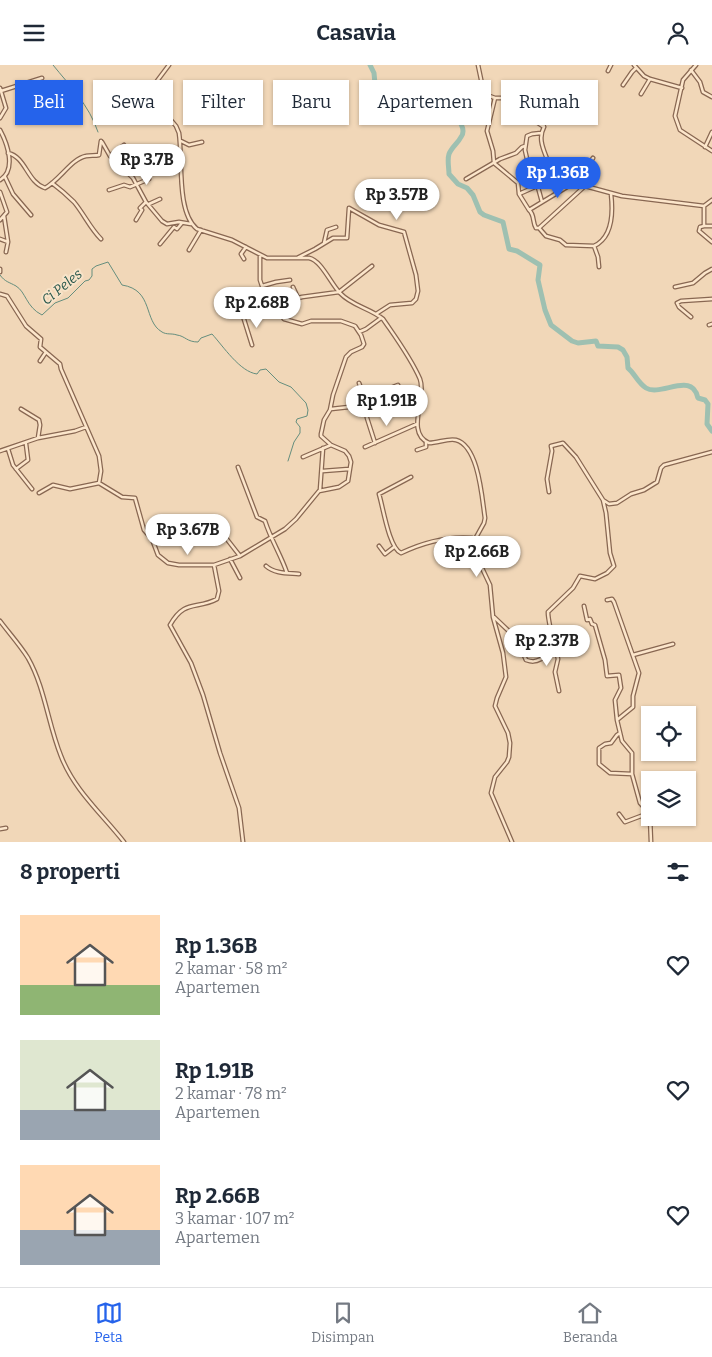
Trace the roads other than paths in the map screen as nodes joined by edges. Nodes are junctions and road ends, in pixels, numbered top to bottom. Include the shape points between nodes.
1 (169, 65) edge
2 (478, 65) edge
3 (611, 65) edge
4 (694, 65) edge
5 (635, 66) edge
6 (691, 70) junction
7 (608, 71) dead end
8 (42, 78) dead end
9 (650, 79) junction
10 (36, 80) edge
11 (623, 85) dead end
12 (15, 86) edge
13 (682, 88) junction
14 (1, 89) edge
15 (641, 94) dead end
16 (712, 97) edge
17 (495, 98) junction
18 (0, 118) edge
19 (0, 129) edge
20 (712, 132) edge
21 (540, 133) junction
22 (181, 141) junction
23 (202, 142) dead end
24 (124, 145) dead end
25 (525, 146) junction
26 (705, 147) junction
27 (712, 151) edge
28 (8, 153) junction
29 (149, 153) dead end
30 (110, 156) junction
31 (593, 158) dead end
32 (546, 159) junction
33 (494, 163) junction
34 (528, 165) junction
35 (125, 173) junction
36 (5, 177) junction
37 (149, 179) dead end
38 (466, 179) dead end
39 (0, 180) edge
40 (574, 180) junction
41 (52, 183) junction
42 (581, 183) junction
43 (136, 185) junction
44 (537, 186) junction
45 (585, 186) junction
46 (109, 190) dead end
47 (0, 192) edge
48 (519, 194) junction
49 (611, 194) junction
50 (160, 199) dead end
51 (712, 200) edge
52 (542, 202) junction
53 (148, 203) junction
54 (704, 206) junction
55 (529, 210) junction
56 (31, 215) dead end
57 (4, 216) junction
58 (0, 220) edge
59 (136, 221) dead end
60 (183, 223) junction
61 (192, 225) junction
62 (704, 226) junction
63 (712, 226) edge
64 (336, 227) dead end
65 (539, 228) junction
66 (201, 230) junction
67 (0, 239) edge
68 (101, 239) dead end
69 (712, 241) edge
70 (8, 242) junction
71 (324, 243) junction
72 (160, 244) dead end
73 (594, 246) junction
74 (246, 247) junction
75 (189, 250) dead end
76 (6, 252) dead end
77 (260, 256) junction
78 (296, 258) junction
79 (244, 259) dead end
80 (372, 266) dead end
81 (599, 267) dead end
82 (712, 269) edge
83 (290, 280) dead end
84 (262, 286) junction
85 (294, 287) dead end
86 (676, 287) dead end
87 (339, 292) junction
88 (0, 294) edge
89 (298, 298) junction
90 (712, 299) edge
91 (274, 305) junction
92 (376, 313) junction
93 (381, 317) junction
94 (691, 317) dead end
95 (359, 332) junction
96 (252, 345) dead end
97 (46, 352) junction
98 (40, 361) dead end
99 (359, 383) dead end
100 (398, 385) dead end
101 (365, 398) junction
102 (367, 405) junction
103 (21, 409) dead end
104 (331, 409) junction
105 (417, 424) junction
106 (86, 427) junction
107 (38, 438) junction
108 (426, 442) junction
109 (375, 443) junction
110 (26, 444) junction
111 (331, 445) junction
112 (365, 447) dead end
113 (323, 448) junction
114 (8, 449) junction
115 (417, 450) dead end
116 (0, 451) edge
117 (712, 452) edge
118 (303, 457) dead end
119 (238, 467) dead end
120 (16, 469) junction
121 (349, 469) junction
122 (323, 471) junction
123 (411, 477) dead end
124 (99, 483) junction
125 (32, 489) dead end
126 (320, 490) junction
127 (549, 492) dead end
128 (39, 493) dead end
129 (603, 500) junction
130 (270, 537) junction
131 (474, 541) junction
132 (185, 546) dead end
133 (379, 546) dead end
134 (394, 547) junction
135 (240, 556) junction
136 (230, 559) junction
137 (214, 565) junction
138 (266, 566) dead end
139 (287, 573) junction
140 (300, 574) dead end
141 (240, 578) dead end
142 (607, 601) dead end
143 (584, 606) dead end
144 (493, 617) junction
145 (0, 621) edge
146 (552, 637) junction
147 (674, 645) dead end
148 (633, 655) junction
149 (559, 691) dead end
150 (617, 721) junction
151 (620, 733) junction
152 (632, 774) junction
153 (641, 805) edge
154 (619, 814) dead end
155 (641, 818) edge
156 (650, 826) edge
157 (6, 827) dead end
158 (0, 829) edge
159 (124, 842) edge
160 (244, 842) edge
161 (512, 842) edge
162 (651, 842) edge

1 - 22 street via 148,93 178,129
2 - 17 street via 487,95
3 - 7 street
4 - 6 street
5 - 9 street
5 - 11 street
6 - 13 street via 683,80
6 - 16 street via 704,92
8 - 10 street
9 - 13 street
9 - 15 street
12 - 14 street
13 - 26 street via 675,114 677,124 684,133
14 - 18 street via 6,108
17 - 21 street via 502,98 543,126
17 - 33 street via 487,131 494,151
19 - 28 street
20 - 26 street
21 - 25 street via 527,136
21 - 32 street
22 - 23 street via 189,145
22 - 61 street via 184,199
24 - 30 street
25 - 33 street
25 - 34 street
26 - 27 street
28 - 36 street
28 - 41 street via 20,160 37,184 45,188
29 - 35 street
30 - 35 street
30 - 41 street via 101,141 99,155 87,155 76,161
31 - 42 street
32 - 34 street
32 - 40 street via 557,164
33 - 38 street
33 - 48 street via 518,183
34 - 44 street
35 - 43 street via 133,178
36 - 39 street
36 - 56 street via 13,195
37 - 43 street
40 - 42 street
40 - 52 street
41 - 68 street via 75,203
42 - 45 street
43 - 46 street
43 - 53 street
44 - 48 street
44 - 52 street
45 - 49 street
45 - 65 street
47 - 57 street via 6,212
48 - 55 street
49 - 54 street
49 - 73 street via 609,229 602,241
50 - 53 street
51 - 54 street
52 - 55 street
53 - 59 street via 140,208
53 - 60 street via 165,223
54 - 62 street
55 - 65 street via 534,215 534,225
57 - 58 street
57 - 70 street
60 - 61 street
60 - 72 street via 177,229 174,227
61 - 66 street
62 - 63 street
62 - 69 street via 698,231
64 - 71 street via 327,230
65 - 73 street via 546,236 566,245
66 - 74 street
66 - 75 street
67 - 70 street
70 - 76 street
71 - 78 street
71 - 92 street via 334,237 347,237 350,207 379,225 405,233 416,277 416,299 412,303 390,305
73 - 81 street
74 - 77 street
74 - 79 street via 241,254
77 - 78 street
77 - 84 street
78 - 87 street via 315,260
80 - 87 street
82 - 86 street via 693,283
83 - 84 street
84 - 91 street
85 - 89 street
87 - 89 street
87 - 92 street via 349,302
88 - 97 street via 7,296 26,326 42,340 40,347
89 - 91 street
90 - 94 street via 677,303
91 - 95 street via 284,319 302,324 338,320 353,325
91 - 96 street via 242,313
92 - 93 street
93 - 95 street
93 - 105 street via 421,381
95 - 104 street via 364,345 346,357
97 - 98 street
97 - 106 street via 60,364
99 - 101 street
100 - 101 street
101 - 102 street
102 - 104 street
102 - 109 street via 367,418
103 - 107 street via 39,420
104 - 111 street via 324,420 321,435
105 - 108 street
105 - 109 street
106 - 107 street
106 - 124 street via 100,460
107 - 110 street
108 - 115 street via 426,447
108 - 131 street via 456,440 472,456 485,518
109 - 112 street
110 - 114 street
110 - 120 street via 28,461
111 - 113 street
111 - 121 street via 345,451 351,462
113 - 118 street
113 - 122 street
114 - 116 street
114 - 120 street
117 - 129 street via 664,465 657,482 617,503 609,504
119 - 130 street via 257,517 265,520
120 - 125 street
121 - 122 street
121 - 126 street via 348,481 344,484
122 - 126 street
123 - 134 street via 379,495
124 - 128 street via 70,489 53,485
124 - 137 street via 122,497 135,498 144,529 158,555 168,563
126 - 130 street via 296,519
127 - 129 street via 547,479 551,446 562,443 576,457
129 - 146 street via 614,566 595,579 580,575 573,588 548,612
130 - 135 street
130 - 139 street
131 - 134 street via 461,537 438,539 400,553
131 - 144 street via 474,551 490,585
132 - 135 street via 192,536 199,542 226,538
133 - 134 street via 385,554
135 - 136 street
136 - 137 street
136 - 141 street
137 - 160 street via 219,591 217,599 183,609 170,627 191,663 203,695 239,808
138 - 139 street
139 - 140 street
142 - 148 street via 612,599 614,602
143 - 150 street via 587,620 595,625 607,676 619,675 621,688 616,700
144 - 146 street via 517,639 526,660 535,662 548,656 553,647
144 - 161 street via 506,677 495,706 508,733 510,748 507,762 495,777 491,793
145 - 159 street via 28,657 60,756 70,774
146 - 149 street via 558,659 555,672
147 - 148 street
148 - 150 street via 639,673 633,705
150 - 151 street
151 - 152 street via 632,753
151 - 152 street via 611,743 599,748 599,765 610,773
152 - 153 street
154 - 155 street via 625,822
156 - 162 street
157 - 158 street

